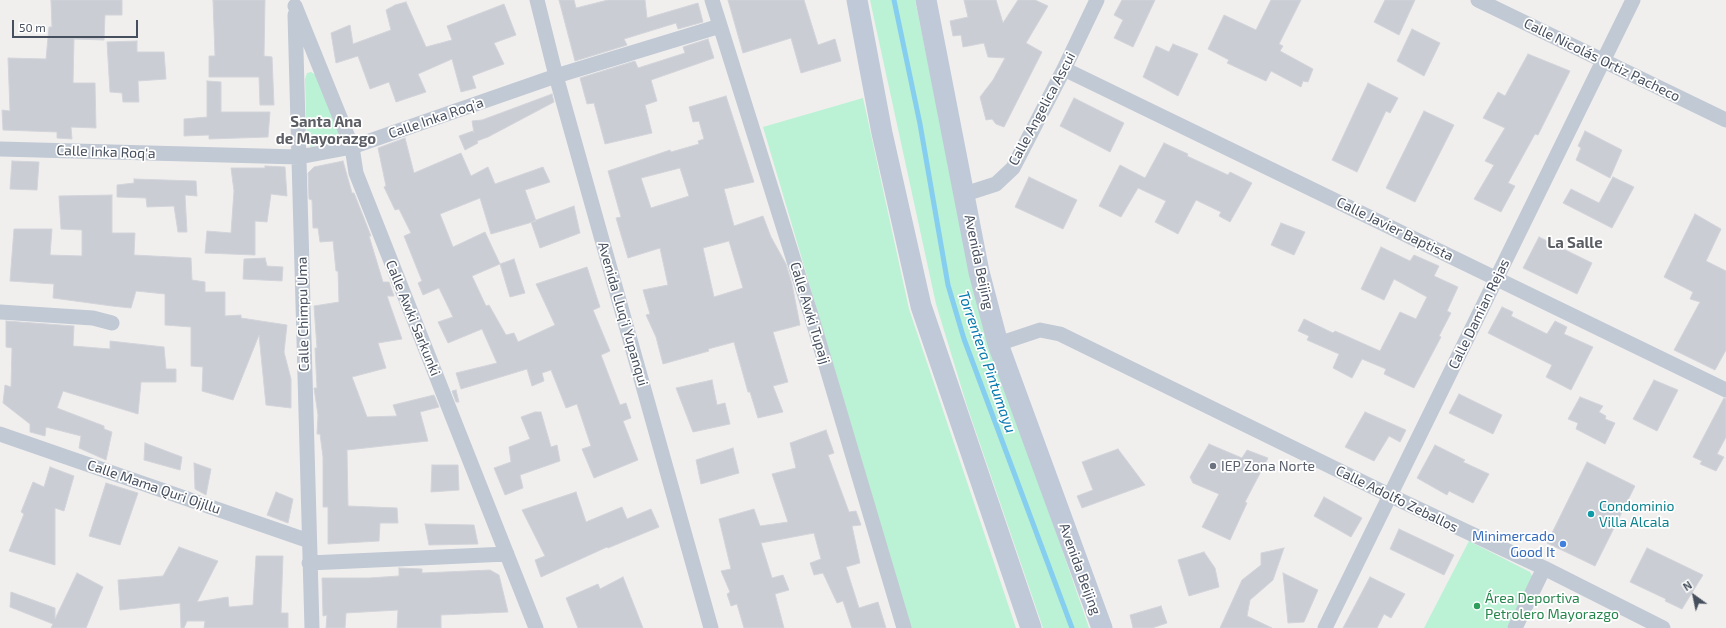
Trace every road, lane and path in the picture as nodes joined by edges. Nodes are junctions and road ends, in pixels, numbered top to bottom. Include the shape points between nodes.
1 (537, 0) edge
2 (712, 0) edge
3 (857, 0) edge
4 (926, 0) edge
5 (1097, 0) edge
6 (1478, 0) edge
7 (1633, 0) edge
8 (295, 3) edge
9 (720, 26) junction
10 (1605, 60) junction
11 (321, 68) junction
12 (1064, 69) junction
13 (297, 75) junction
14 (556, 76) junction
15 (1726, 120) edge
16 (352, 147) junction
17 (0, 149) edge
18 (299, 157) junction
19 (965, 194) junction
20 (1496, 278) junction
21 (0, 312) edge
22 (112, 323) dead end
23 (998, 344) junction
24 (1726, 390) edge
25 (0, 434) edge
26 (1391, 496) junction
27 (309, 541) junction
28 (507, 554) junction
29 (309, 563) junction
30 (1544, 568) junction
31 (312, 628) edge
32 (536, 628) edge
33 (711, 628) edge
34 (904, 628) edge
35 (1031, 628) edge
36 (1102, 628) edge
37 (1325, 628) edge
38 (1515, 628) edge
39 (1663, 628) edge

1 - 14 street, Avenida Lluq'i Yupanqui
2 - 9 street, Calle Awki Tupajj
3 - 35 main road via 882,133 921,306
4 - 19 main road, Avenida Beijing
5 - 12 street, Calle Angelica Ascui
6 - 10 street, Calle Nicolás Ortiz Pacheco
7 - 10 street, Calle Damian Rejas
8 - 11 street, Calle Awki Sarkunki
8 - 13 street, Calle Chimpu Uma
9 - 14 street, Calle Inka Roq'a
9 - 34 street, Calle Awki Tupajj via 811,315
10 - 15 street, Calle Nicolás Ortiz Pacheco
10 - 20 street, Calle Damian Rejas
11 - 13 street via 307,65
11 - 16 street, Calle Awki Sarkunki
12 - 19 street, Calle Angelica Ascui via 1013,168 996,184
12 - 20 street, Calle Javier Baptista
13 - 18 street, Calle Chimpu Uma
14 - 16 street, Calle Inka Roq'a
14 - 33 street, Avenida Lluq'i Yupanqui
16 - 18 street, Calle Inka Roq'a
16 - 28 street, Calle Awki Sarkunki via 356,173
17 - 18 street, Calle Inka Roq'a
18 - 27 street, Calle Chimpu Uma
19 - 23 main road, Avenida Beijing via 979,272
20 - 24 street, Calle Javier Baptista
20 - 26 street, Calle Damian Rejas
21 - 22 street via 93,318
23 - 26 street, Calle Adolfo Zeballos via 1040,330 1060,334
23 - 36 main road, Avenida Beijing
25 - 27 street, Calle Mama Quri Ojjllu
26 - 30 street, Calle Adolfo Zeballos
26 - 37 street, Calle Damian Rejas
27 - 29 street, Calle Chimpu Uma
28 - 29 street
28 - 32 street, Calle Awki Sarkunki
29 - 31 street, Calle Chimpu Uma
30 - 38 street
30 - 39 street, Calle Adolfo Zeballos

